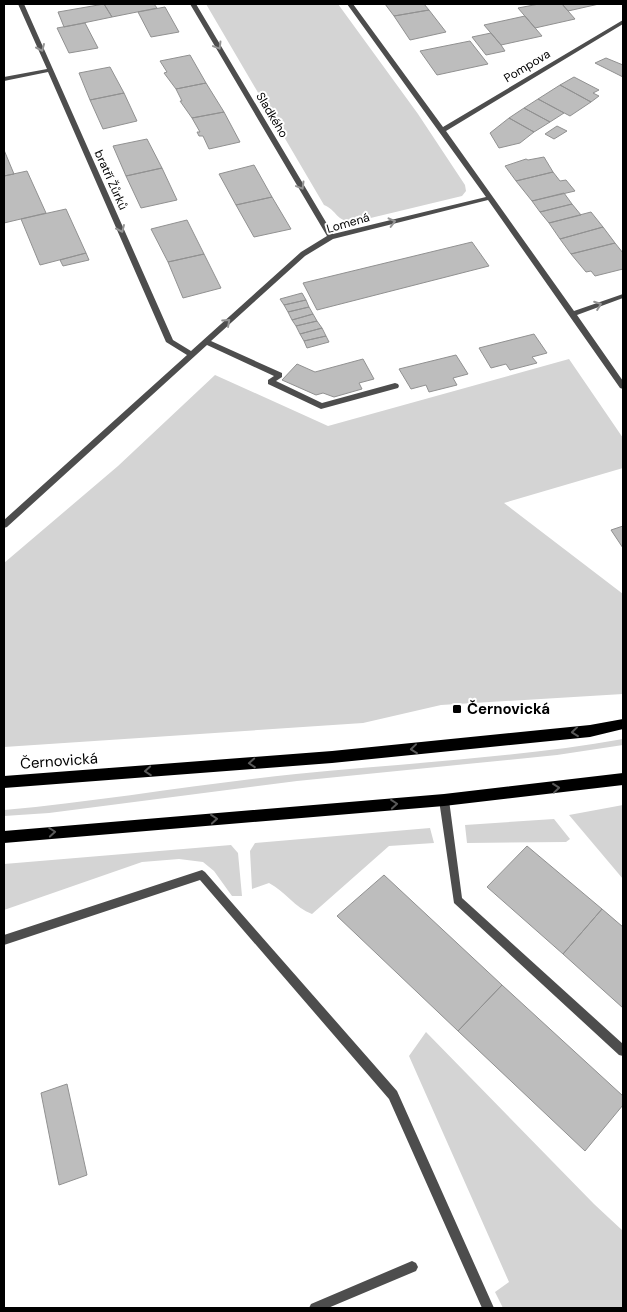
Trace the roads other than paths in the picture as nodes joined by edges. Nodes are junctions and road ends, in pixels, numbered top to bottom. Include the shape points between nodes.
1 (21, 4) edge
2 (193, 4) edge
3 (350, 4) edge
4 (623, 22) edge
5 (50, 70) junction
6 (4, 79) edge
7 (442, 130) junction
8 (490, 198) junction
9 (331, 237) junction
10 (623, 296) edge
11 (573, 314) junction
12 (206, 342) junction
13 (192, 355) junction
14 (395, 386) dead end
15 (623, 386) edge
16 (4, 525) edge
17 (623, 724) edge
18 (623, 779) edge
19 (4, 782) edge
20 (444, 800) junction
21 (4, 836) edge
22 (4, 940) edge
23 (623, 1051) edge
24 (412, 1267) dead end
25 (315, 1308) edge
26 (488, 1308) edge

1 -> 5 street, bratří Žůrků
2 -> 9 street, Sladkého
3 - 7 street
4 - 7 street, Pompova
5 - 6 street
5 -> 13 street, bratří Žůrků via 170,342
7 - 8 street
9 -> 8 street, Lomená
8 - 11 street
12 -> 9 street, Lomená via 303,254
11 -> 10 street
11 - 15 street
12 - 13 street, Lomená
12 - 14 street via 279,376 271,382 321,406
13 - 16 street, Lomená
17 -> 19 main road, Černovická via 332,757
20 -> 18 main road
21 -> 20 main road
20 - 23 street via 457,900
22 - 26 street via 202,876 393,1095
24 - 25 street

